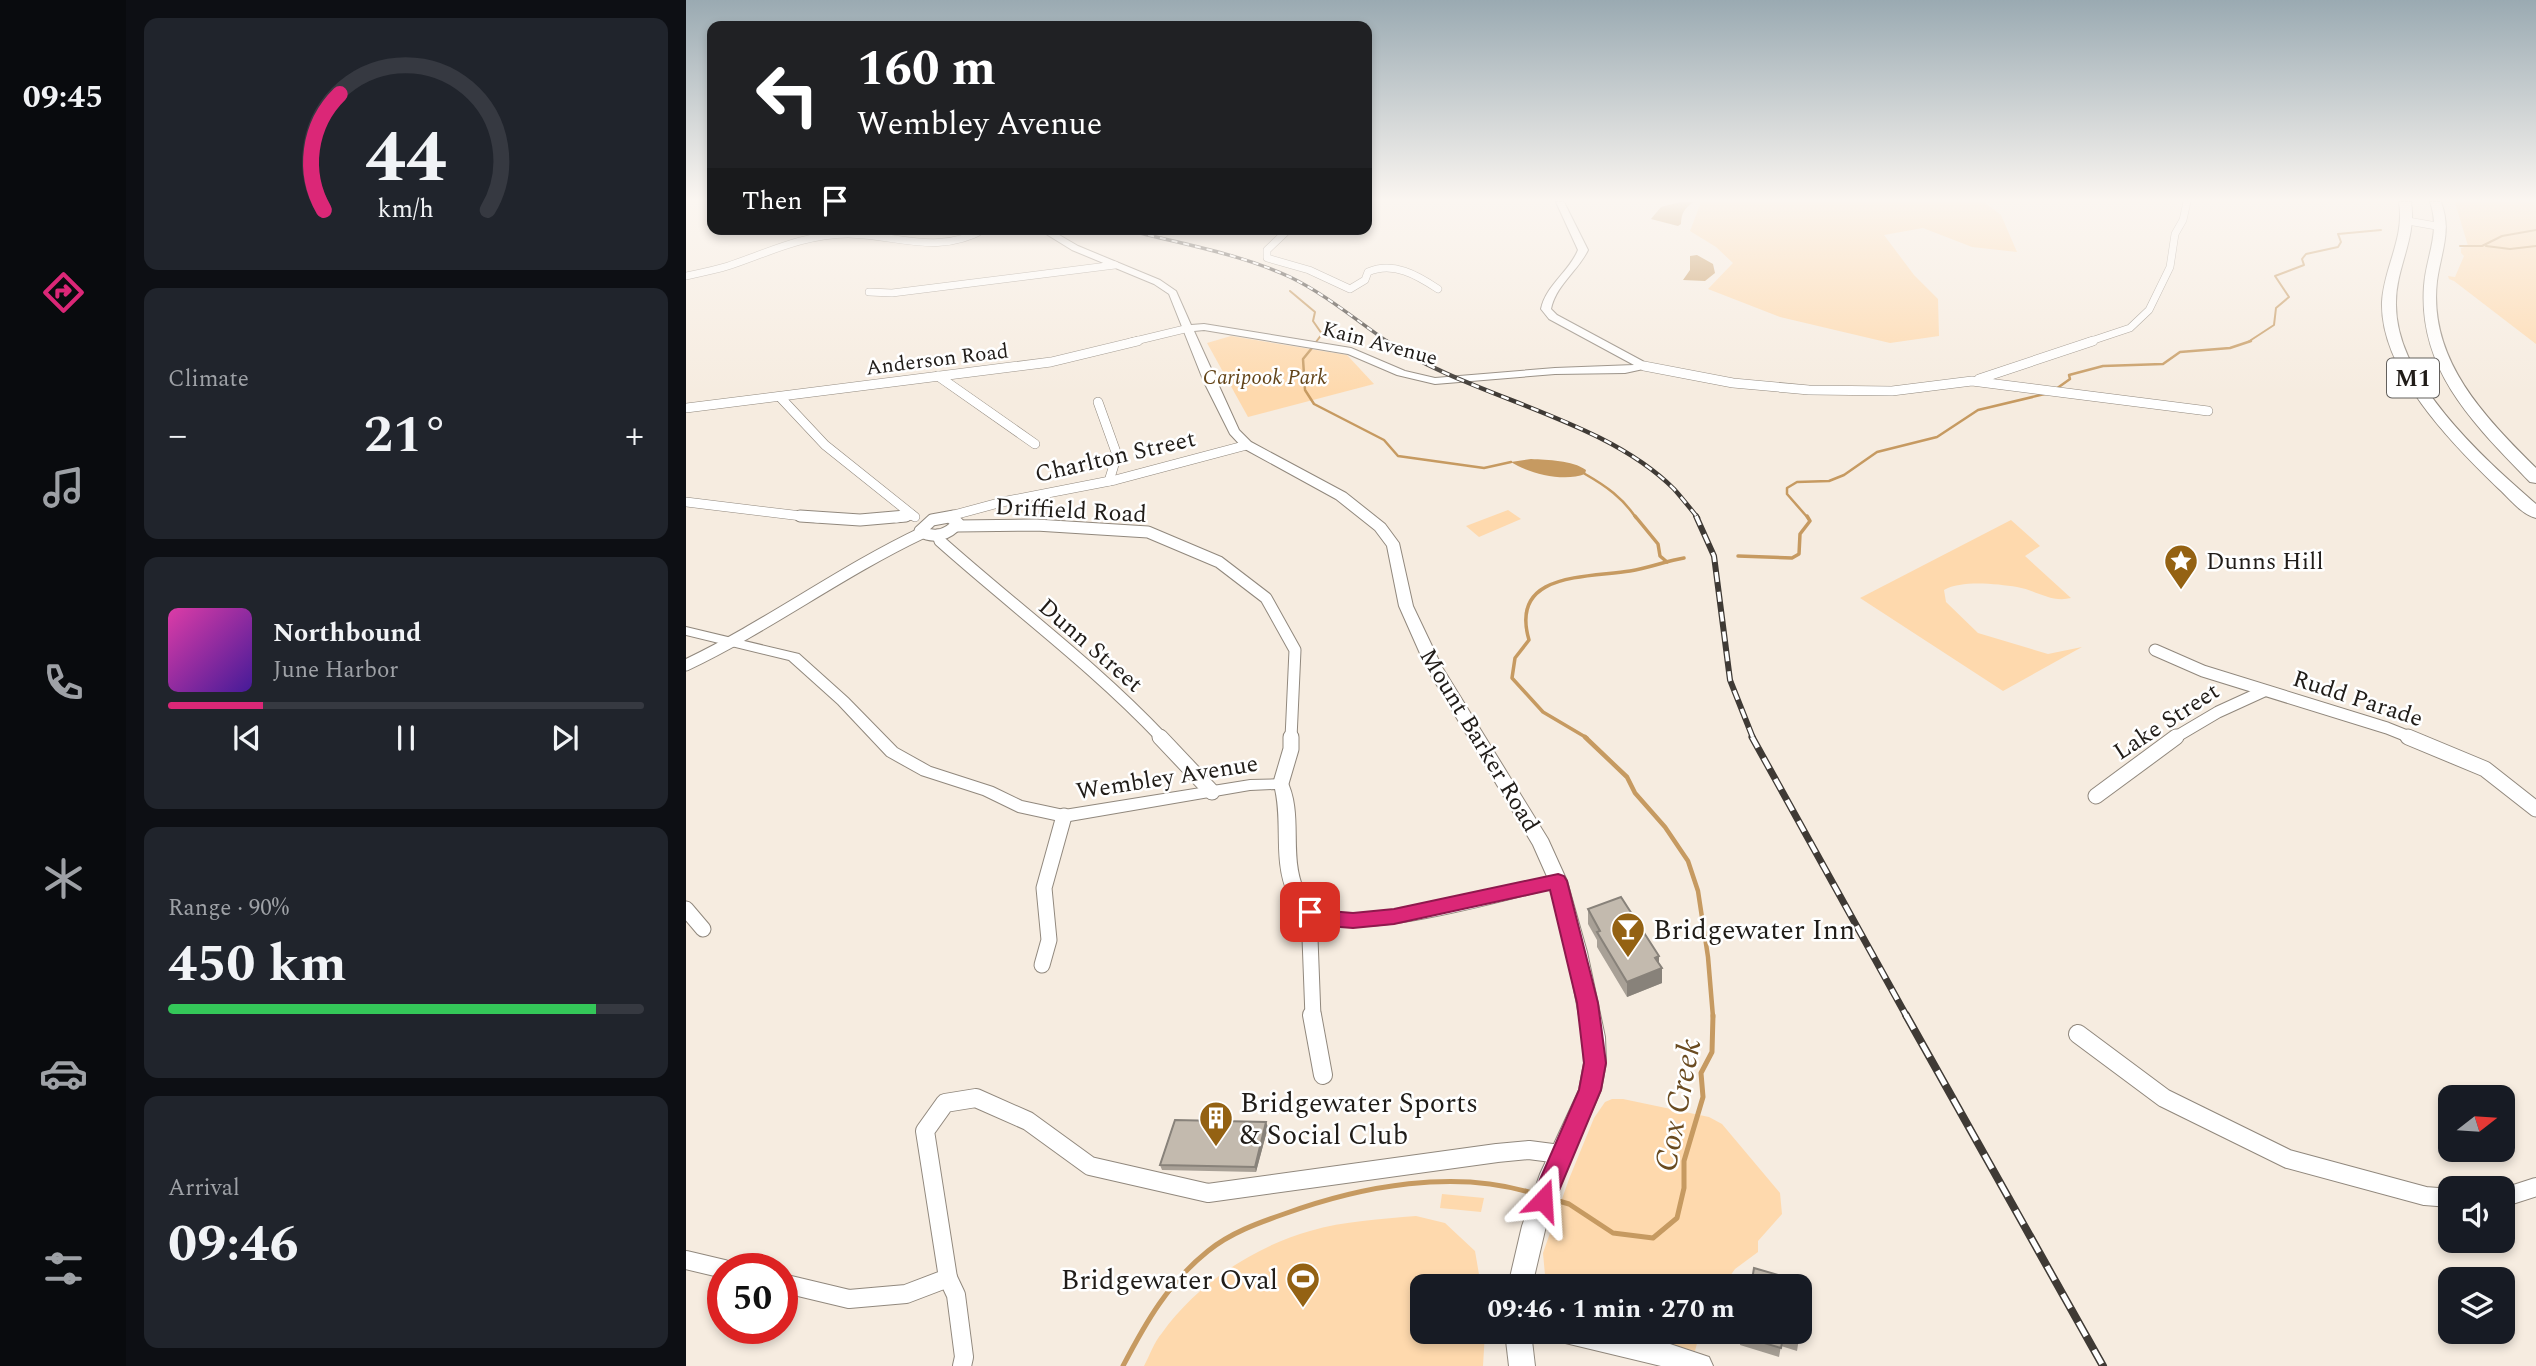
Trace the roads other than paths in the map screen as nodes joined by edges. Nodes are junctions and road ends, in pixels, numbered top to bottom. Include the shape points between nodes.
1 (728, 266) edge
2 (1109, 266) edge
3 (1117, 266) edge
4 (1294, 266) edge
5 (1575, 266) edge
6 (2170, 266) edge
7 (2396, 266) edge
8 (2434, 266) edge
9 (686, 276) edge
10 (1438, 289) dead end
11 (869, 292) dead end
12 (1189, 328) junction
13 (2435, 335) junction
14 (1644, 366) junction
15 (938, 376) junction
16 (1972, 381) junction
17 (779, 397) junction
18 (1098, 402) dead end
19 (686, 408) edge
20 (2208, 411) dead end
21 (2437, 412) junction
22 (1035, 444) dead end
23 (1247, 445) junction
24 (2536, 458) edge
25 (2536, 478) edge
26 (1109, 481) junction
27 (686, 502) edge
28 (2536, 513) edge
29 (912, 515) junction
30 (954, 522) junction
31 (923, 529) junction
32 (2536, 531) edge
33 (938, 535) junction
34 (686, 631) edge
35 (737, 641) junction
36 (2155, 650) dead end
37 (686, 665) edge
38 (2264, 691) junction
39 (1281, 783) junction
40 (1212, 792) junction
41 (2096, 796) dead end
42 (2536, 809) edge
43 (1064, 816) junction
44 (1558, 881) junction
45 (686, 909) edge
46 (1310, 912) junction
47 (703, 929) dead end
48 (1042, 965) dead end
49 (2078, 1034) dead end
50 (1323, 1075) dead end
51 (1556, 1164) junction
52 (2536, 1188) edge
53 (2515, 1194) edge
54 (2438, 1197) edge
55 (686, 1259) edge
56 (707, 1265) edge
57 (1523, 1274) edge
58 (948, 1278) junction
59 (798, 1287) edge
60 (1519, 1344) edge
61 (1620, 1344) edge
62 (961, 1366) edge
63 (1521, 1366) edge
64 (1700, 1366) edge

1 - 9 street
2 - 11 street
3 - 12 main road, Mount Barker Road via 1173,293
4 - 10 street via 1350,289 1365,281 1368,272 1384,267 1414,274
5 - 14 main road via 1546,299 1546,309
6 - 16 street via 2149,310 2130,328
7 - 21 highway, M1 via 2389,312 2397,342 2413,379
8 - 13 highway, M1 via 2428,310
12 - 14 main road, Kain Avenue via 1351,351 1402,373 1435,381
12 - 15 street, Anderson Road via 1051,362
12 - 23 main road, Mount Barker Road via 1234,431
13 - 24 highway via 2496,418
13 - 25 highway, M1 via 2449,375 2472,411
14 - 16 street via 1733,383 1809,390 1892,391
15 - 17 street, Anderson Road
15 - 22 street
16 - 20 street
17 - 19 street, Anderson Road
17 - 29 street via 819,439
18 - 26 street via 1117,455
21 - 28 highway, M1 via 2470,452
21 - 32 highway via 2465,462
23 - 26 street, Charlton Street
23 - 44 main road, Mount Barker Road via 1341,496 1380,527 1394,546 1406,606 1429,657 1542,844
26 - 30 street, Charlton Street via 981,506
27 - 29 street via 869,519
29 - 31 street
30 - 31 street via 938,519
30 - 33 street
30 - 39 street, Driffield Road via 1148,532 1219,562 1266,598 1295,650 1291,749
31 - 33 street
31 - 35 street
33 - 40 street, Dunn Street via 1132,708
34 - 35 street, Wembley Avenue
35 - 37 street
35 - 43 street, Wembley Avenue via 794,657 892,752 926,771 1018,806
36 - 38 street, Rudd Parade
38 - 41 street, Lake Street via 2224,707 2164,744
38 - 42 street, Rudd Parade via 2387,728 2485,769
39 - 40 street, Wembley Avenue
39 - 46 street, Wembley Avenue via 1296,892
40 - 43 street, Wembley Avenue
43 - 48 street via 1044,888 1049,940
44 - 46 street via 1394,917 1353,921
44 - 51 main road, Mount Barker Road via 1585,990 1595,1063 1590,1090
45 - 47 street
46 - 50 street via 1311,1007
49 - 54 street via 2164,1098 2288,1159
51 - 57 main road, Mount Barker Road
51 - 58 street via 1529,1150 1208,1193 1090,1166 1028,1121 976,1098 945,1102 925,1131
52 - 53 street
55 - 56 street
58 - 59 street via 906,1294 849,1299
58 - 62 street via 956,1296 964,1357
60 - 63 main road
61 - 64 main road

